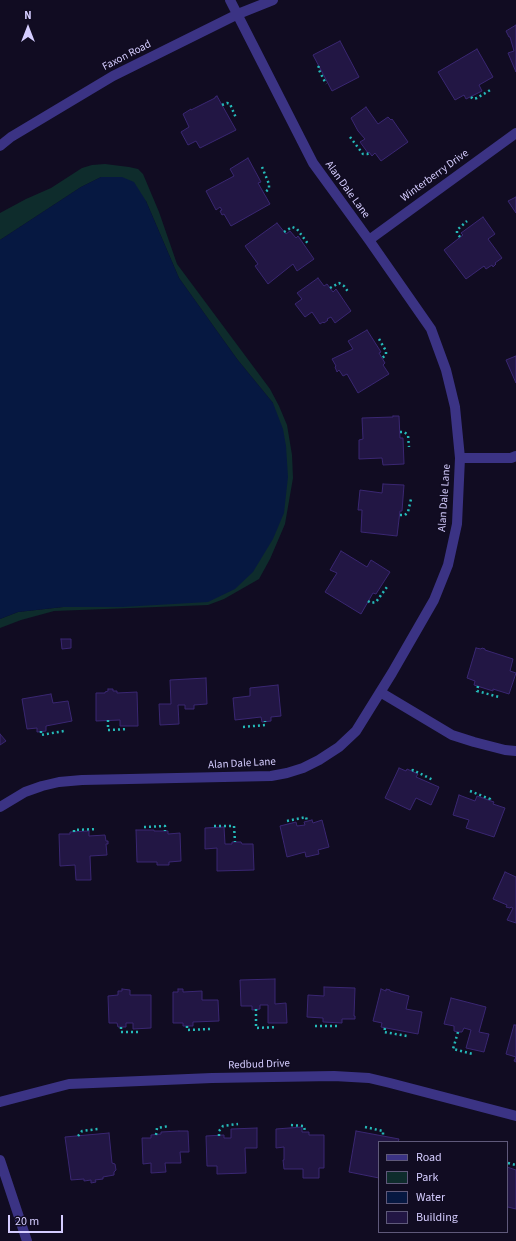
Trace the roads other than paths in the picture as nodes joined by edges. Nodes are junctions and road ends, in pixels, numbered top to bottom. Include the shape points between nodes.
1 (230, 0) edge
2 (273, 0) edge
3 (238, 14) junction
4 (516, 133) edge
5 (0, 146) edge
6 (369, 240) junction
7 (516, 456) edge
8 (460, 458) junction
9 (380, 692) junction
10 (516, 751) edge
11 (0, 807) edge
12 (0, 1102) edge
13 (516, 1116) edge
14 (0, 1160) edge
15 (27, 1241) edge

1 - 3 street, Alan Dale Lane
2 - 3 street, Faxon Road
3 - 5 street, Faxon Road via 113,76
3 - 6 street, Alan Dale Lane via 313,163
4 - 6 street, Winterberry Drive
6 - 8 street, Alan Dale Lane via 431,329 446,370 455,407
7 - 8 street
8 - 9 street, Alan Dale Lane via 457,524 448,565 434,600
9 - 10 street via 452,735
9 - 11 street, Alan Dale Lane via 356,730 339,747 303,768 287,773 248,777 60,782 25,792
12 - 13 street, Redbud Drive via 69,1084 334,1076 369,1078
14 - 15 street

